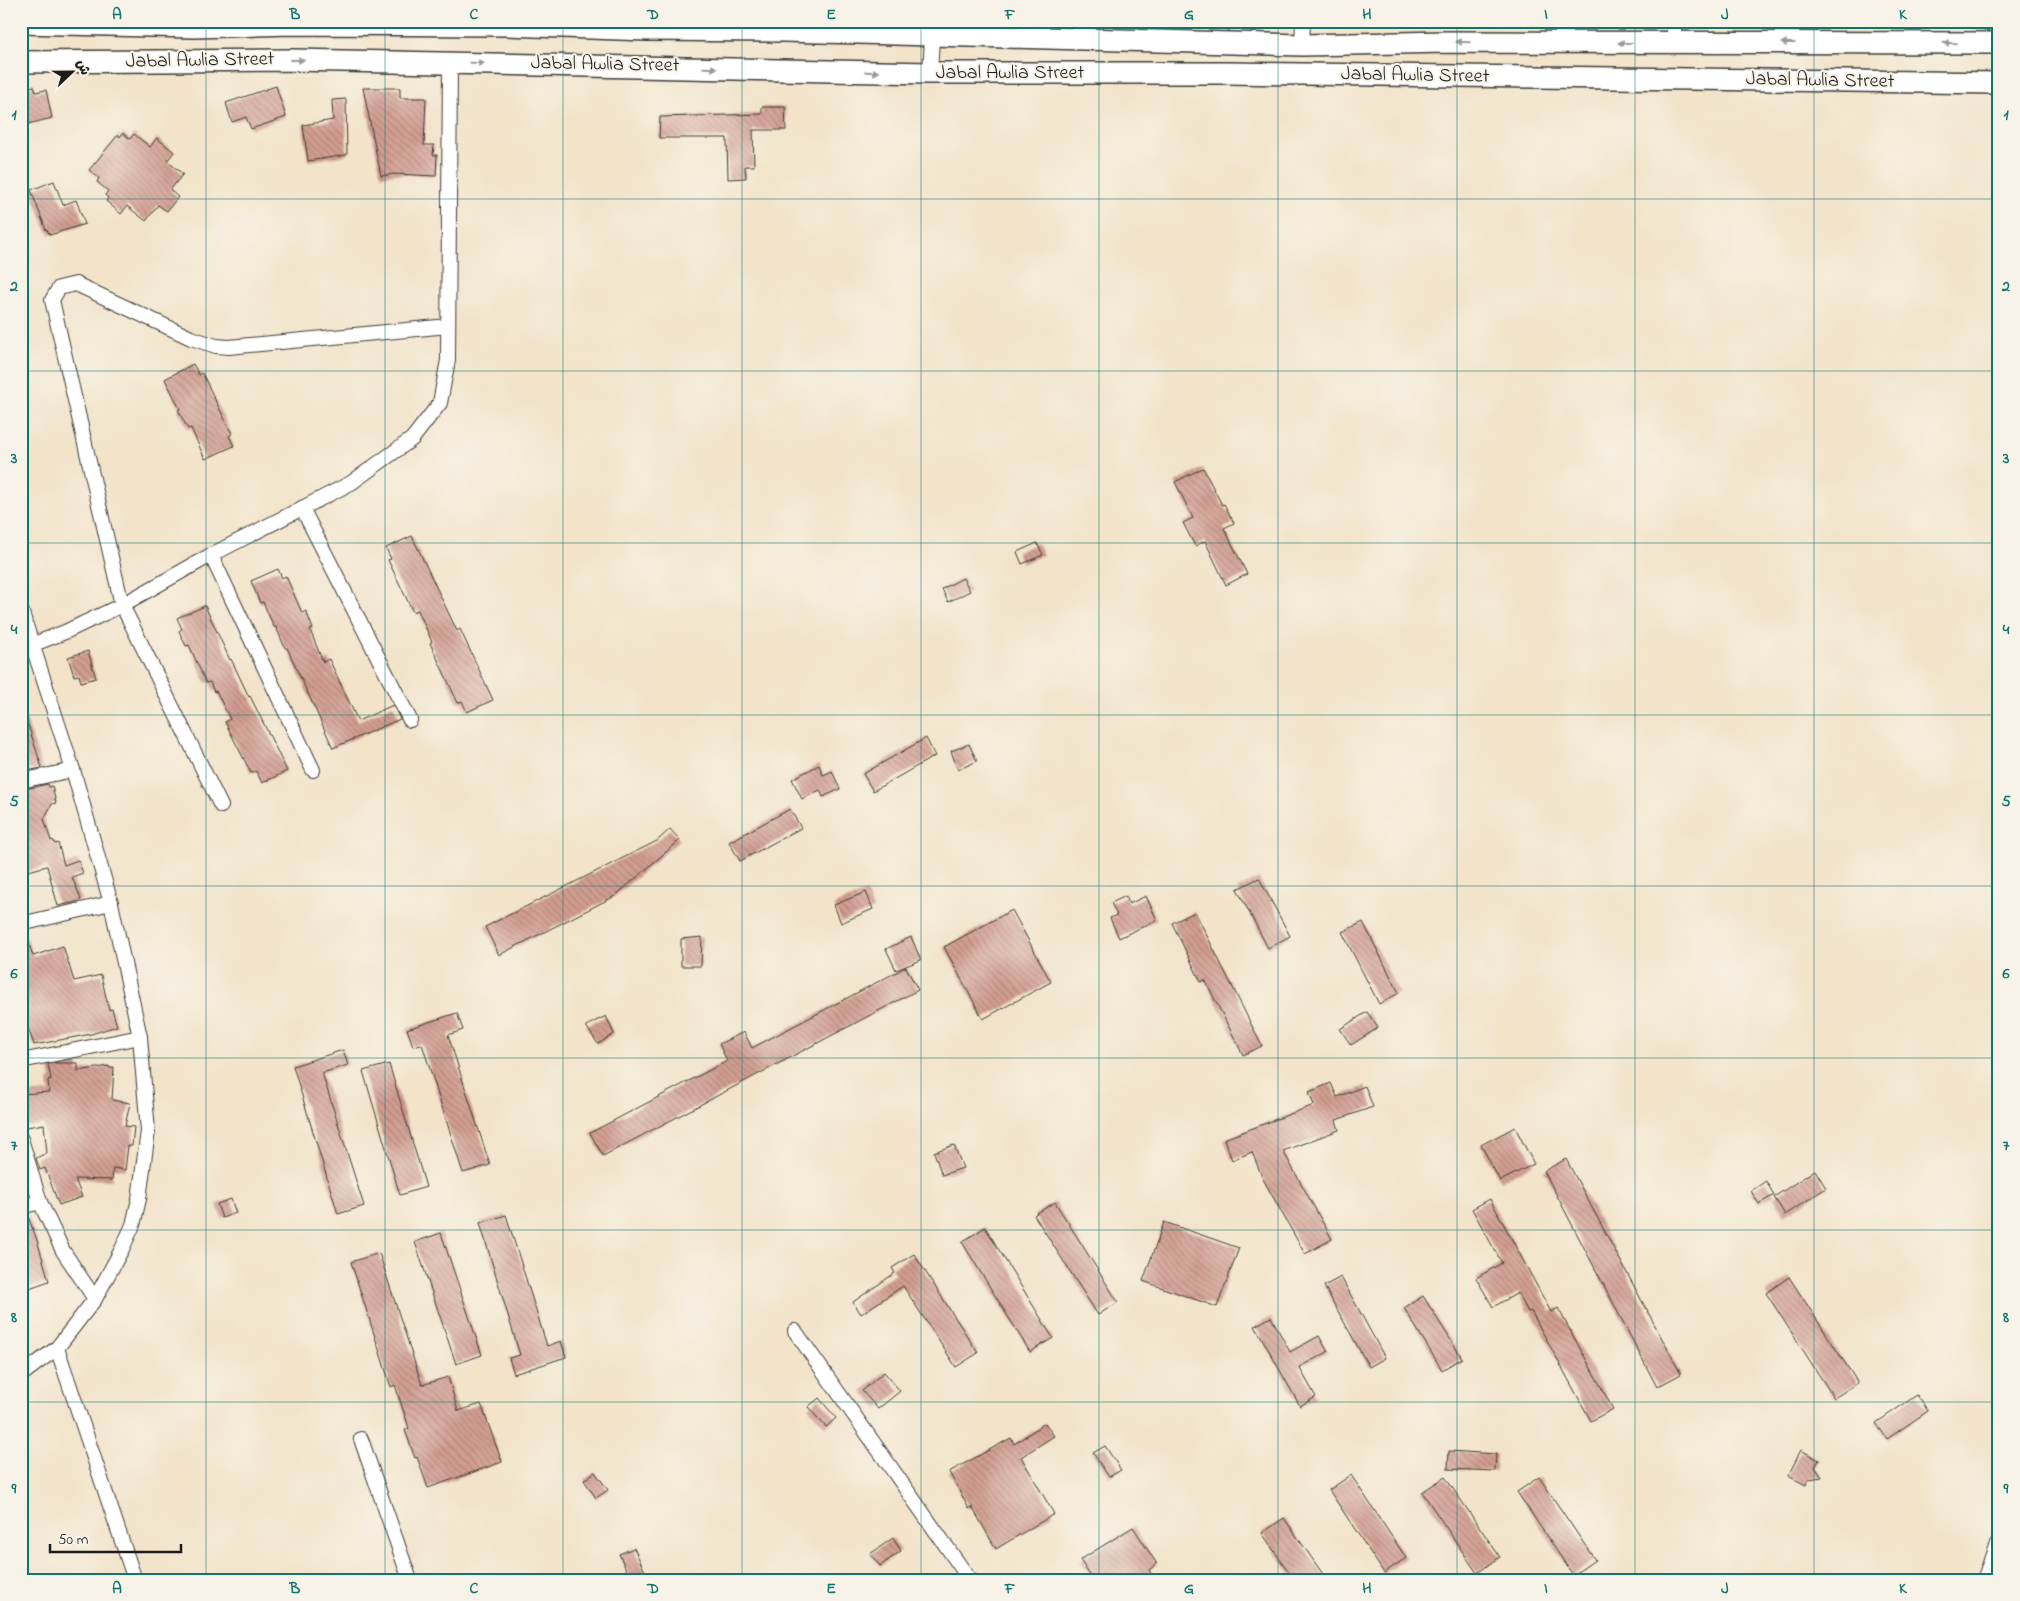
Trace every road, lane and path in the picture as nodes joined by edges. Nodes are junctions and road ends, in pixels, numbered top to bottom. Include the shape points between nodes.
1 (1303, 21) edge
2 (1674, 21) edge
3 (291, 22) edge
4 (29, 23) edge
5 (367, 23) edge
6 (506, 23) edge
7 (193, 24) edge
8 (933, 28) edge
9 (1674, 43) junction
10 (1999, 43) edge
11 (1302, 45) junction
12 (21, 62) edge
13 (450, 62) junction
14 (930, 73) junction
15 (1999, 83) edge
16 (448, 326) junction
17 (302, 508) junction
18 (211, 555) junction
19 (122, 604) junction
20 (21, 610) edge
21 (27, 648) edge
22 (410, 720) dead end
23 (73, 770) junction
24 (314, 770) dead end
25 (21, 781) edge
26 (221, 806) dead end
27 (111, 903) junction
28 (21, 924) edge
29 (140, 1038) junction
30 (21, 1061) edge
31 (21, 1139) edge
32 (40, 1202) junction
33 (21, 1207) edge
34 (95, 1299) junction
35 (795, 1331) dead end
36 (57, 1348) junction
37 (21, 1375) edge
38 (360, 1439) dead end
39 (1999, 1545) edge
40 (134, 1580) edge
41 (410, 1580) edge
42 (970, 1580) edge
43 (1986, 1580) edge

1 - 11 street
2 - 9 street
3 - 5 main road, Jabal Awlia Street
3 - 7 main road, Jabal Awlia Street
4 - 7 main road, Jabal Awlia Street
5 - 6 main road, Jabal Awlia Street
6 - 8 main road, Jabal Awlia Street via 647,30
8 - 11 main road, Jabal Awlia Street
8 - 14 street
10 -> 9 main road, Jabal Awlia Street
9 -> 11 main road, Jabal Awlia Street
12 -> 13 main road, Jabal Awlia Street
13 -> 14 main road, Jabal Awlia Street
13 - 16 street
14 - 15 main road, Jabal Awlia Street via 1227,73
16 - 17 street via 448,360 440,403 412,439 351,483
16 - 19 street via 216,346 191,338 76,284 59,288 52,300
17 - 18 street
17 - 22 street
18 - 19 street
18 - 24 street
19 - 21 street
19 - 26 street
20 - 21 street
21 - 23 street
23 - 25 street
23 - 27 street
27 - 28 street
27 - 29 street
29 - 30 street
29 - 34 street via 148,1131 139,1199 133,1225
31 - 32 street
32 - 33 street
32 - 34 street via 63,1252
34 - 36 street
35 - 42 street
36 - 37 street
36 - 40 street
38 - 41 street
39 - 43 street

